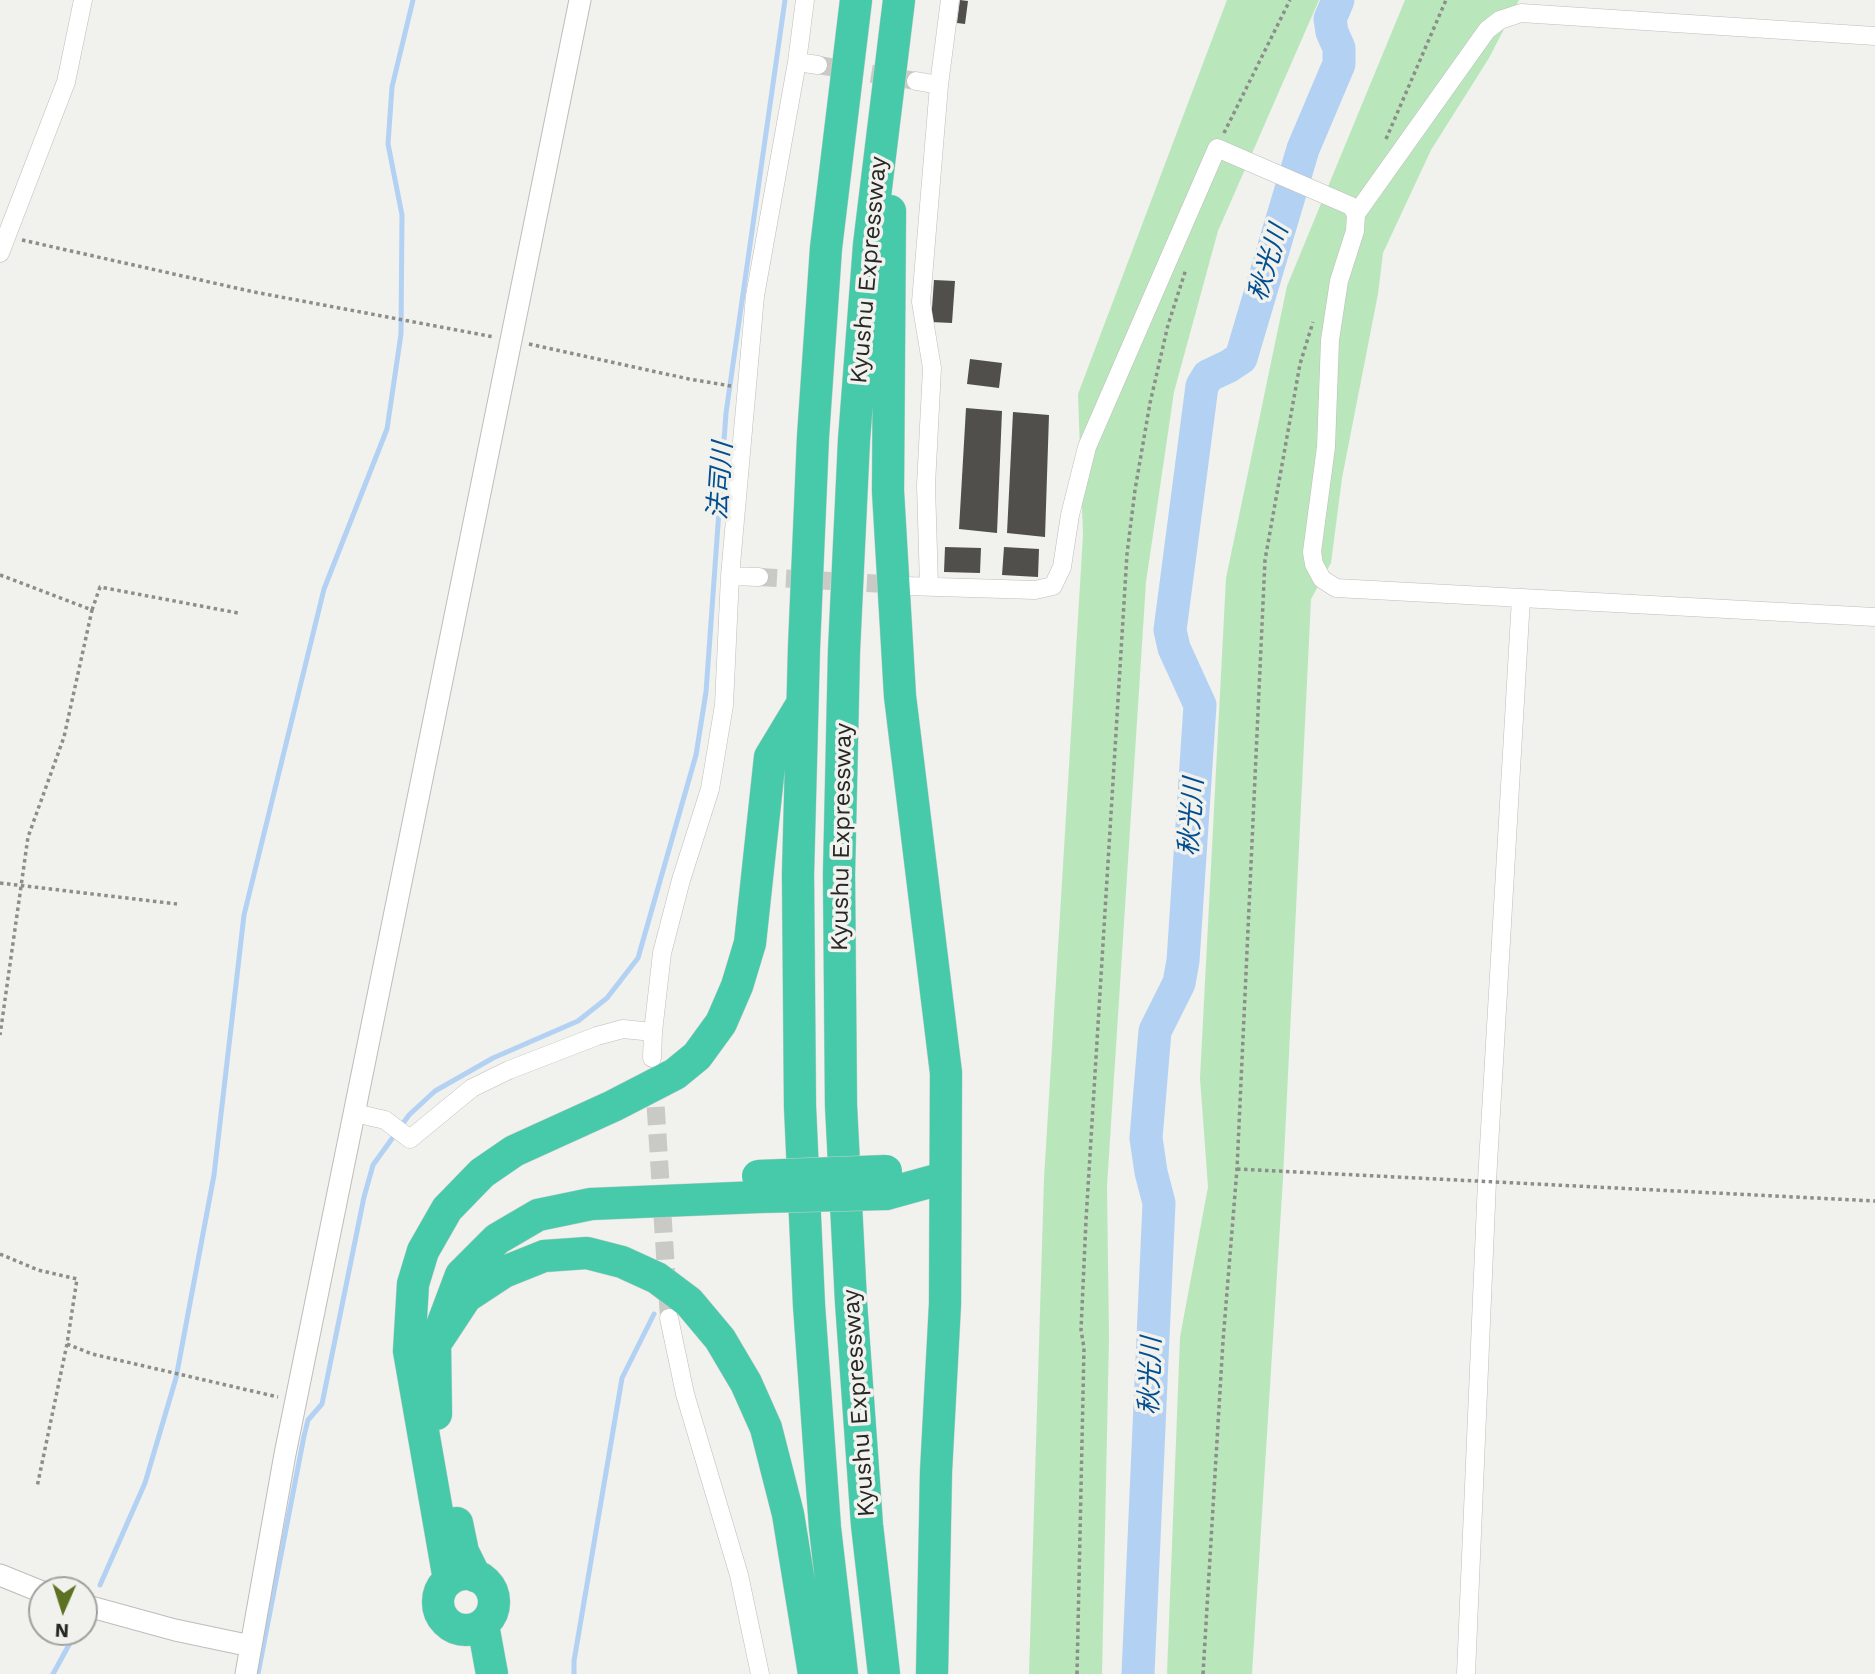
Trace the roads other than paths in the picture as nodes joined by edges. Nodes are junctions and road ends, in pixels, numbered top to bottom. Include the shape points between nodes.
1 (83, 0) edge
2 (580, 0) edge
3 (805, 0) edge
4 (856, 0) edge
5 (898, 0) edge
6 (950, 0) edge
7 (1875, 36) edge
8 (797, 62) junction
9 (890, 62) junction
10 (818, 65) tunnel mouth
11 (916, 81) tunnel mouth
12 (939, 85) junction
13 (1349, 208) junction
14 (3, 245) edge
15 (730, 576) junction
16 (759, 577) tunnel mouth
17 (905, 586) tunnel mouth
18 (929, 586) junction
19 (1521, 598) junction
20 (1875, 617) edge
21 (802, 703) junction
22 (653, 1032) junction
23 (652, 1058) tunnel mouth
24 (355, 1113) junction
25 (944, 1178) junction
26 (758, 1186) junction
27 (669, 1318) tunnel mouth
28 (435, 1344) junction
29 (418, 1405) junction
30 (0, 1575) edge
31 (462, 1578) junction
32 (28, 1586) edge
33 (98, 1609) edge
34 (474, 1628) junction
35 (251, 1646) junction
36 (246, 1674) edge
37 (474, 1674) edge
38 (492, 1674) edge
39 (760, 1674) edge
40 (814, 1674) edge
41 (842, 1674) edge
42 (884, 1674) edge
43 (932, 1674) edge
44 (1466, 1674) edge

1 - 14 street via 66,82
2 - 24 street
3 - 8 street
4 - 21 highway, Kyushu Expressway via 826,248
5 - 9 highway, Kyushu Expressway
6 - 12 street
7 - 13 street via 1521,13 1487,30
8 - 10 street
8 - 15 street via 755,296
9 - 25 highway via 888,491 900,696 946,1073
9 - 42 highway, Kyushu Expressway via 869,245 854,440 839,874 841,1105 851,1302 867,1525
11 - 12 street
12 - 18 street via 921,302 932,368 926,485
13 - 18 street via 1224,151 1178,238 1087,447 1062,567 1053,586 1035,590
13 - 19 street via 1355,231 1339,281 1330,340 1326,447 1314,564 1322,579 1336,588
15 - 16 street
15 - 22 street via 724,705 710,789 662,953
17 - 18 street
19 - 20 street
19 - 44 street via 1487,1181
21 - 29 highway via 771,757 750,943 721,1023 697,1056 675,1074 514,1151 482,1173 447,1209 424,1251 413,1284 410,1351
21 - 41 highway, Kyushu Expressway via 800,1119 820,1458
22 - 23 street
22 - 24 street via 623,1029 509,1070 472,1088 410,1139 385,1120
24 - 35 street
25 - 26 highway, bridge
25 - 43 highway via 945,1304
26 - 28 highway via 591,1203 538,1215 497,1239 461,1275
26 - 29 highway via 594,1182 528,1198 480,1225 436,1284 421,1347
27 - 39 street via 685,1394 740,1575
28 - 31 highway via 435,1409 463,1552
28 - 40 highway via 466,1297 504,1272 544,1255 587,1253 622,1262 657,1278 689,1301 747,1383 766,1429 788,1514
29 - 31 highway
30 - 32 street
31 - 34 highway via 483,1579 493,1593 493,1611
31 - 34 highway via 439,1596 438,1606 447,1623
33 - 35 street
34 - 37 highway
34 - 38 highway
35 - 36 street

